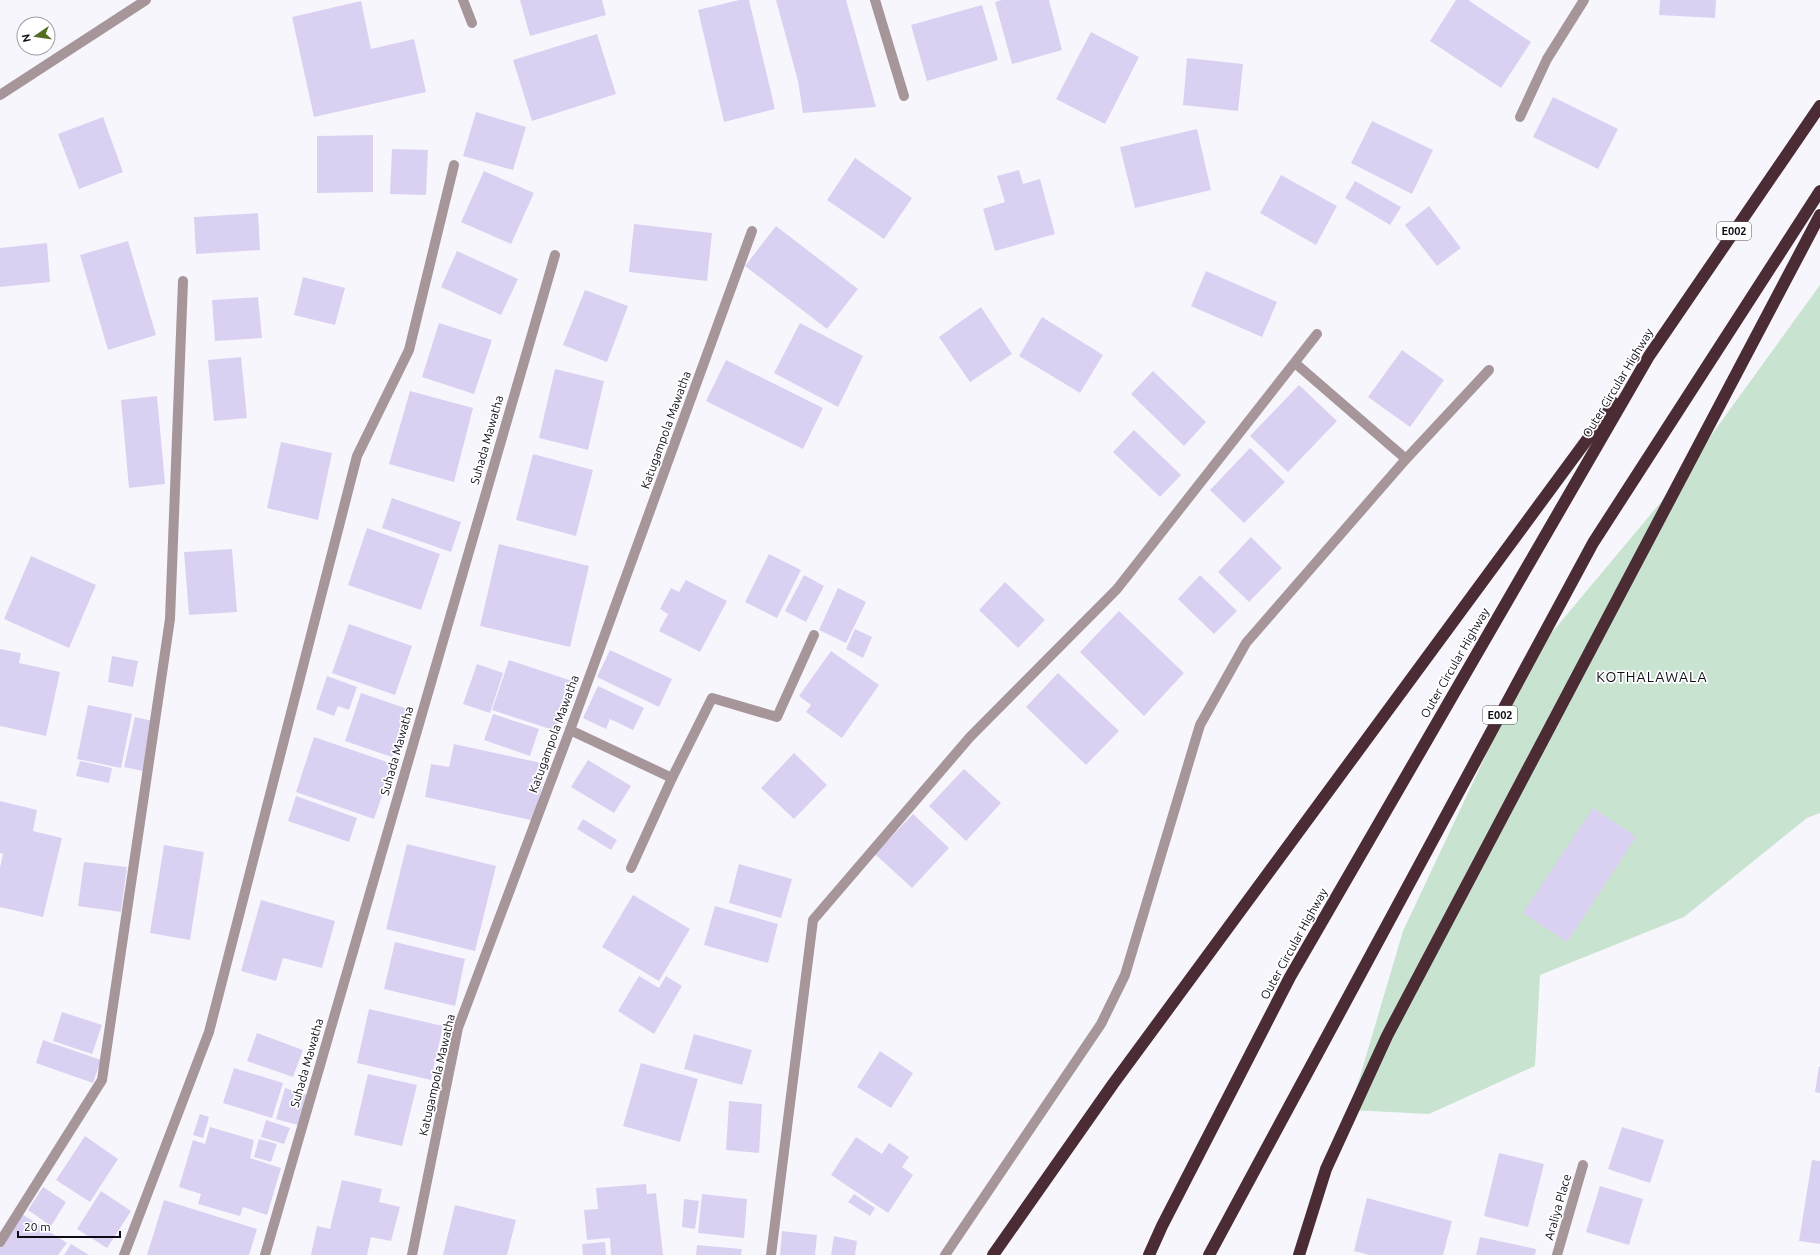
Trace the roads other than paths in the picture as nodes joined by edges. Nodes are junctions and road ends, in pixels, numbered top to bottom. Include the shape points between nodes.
1 (146, 0) edge
2 (463, 0) edge
3 (874, 0) edge
4 (1584, 0) edge
5 (472, 23) dead end
6 (0, 95) edge
7 (904, 96) dead end
8 (1820, 106) edge
9 (1520, 117) dead end
10 (454, 165) dead end
11 (1820, 192) edge
12 (1820, 215) edge
13 (752, 231) dead end
14 (555, 255) dead end
15 (183, 281) dead end
16 (1317, 334) dead end
17 (1649, 356) junction
18 (1295, 363) junction
19 (1489, 370) dead end
20 (1406, 459) junction
21 (814, 635) dead end
22 (570, 730) junction
23 (672, 778) junction
24 (631, 868) dead end
25 (1583, 1165) dead end
26 (0, 1242) edge
27 (124, 1255) edge
28 (265, 1255) edge
29 (412, 1255) edge
30 (771, 1255) edge
31 (945, 1255) edge
32 (993, 1255) edge
33 (1149, 1255) edge
34 (1210, 1255) edge
35 (1299, 1255) edge
36 (1557, 1255) edge

1 - 6 street
2 - 5 street
3 - 7 street
4 - 9 street via 1547,59
8 - 17 highway, Outer Circular Highway / E002
10 - 27 street via 409,350 358,456 209,1032
11 - 34 highway, E002 via 1593,543
12 - 35 highway via 1387,1036 1326,1169
13 - 22 street, Katugampola Mawatha
14 - 28 street, Suhada Mawatha
15 - 26 street via 170,618 102,1080
16 - 18 street
17 - 32 highway via 1113,1084
17 - 33 highway, Outer Circular Highway / E002 via 1290,977
18 - 20 street
18 - 30 street via 1117,589 970,737 813,920
19 - 20 street
20 - 31 street via 1246,643 1200,725 1125,975 1101,1024
21 - 23 street via 777,717 712,698
22 - 23 street
22 - 29 street, Katugampola Mawatha via 458,1028
23 - 24 street
25 - 36 street, Araliya Place

